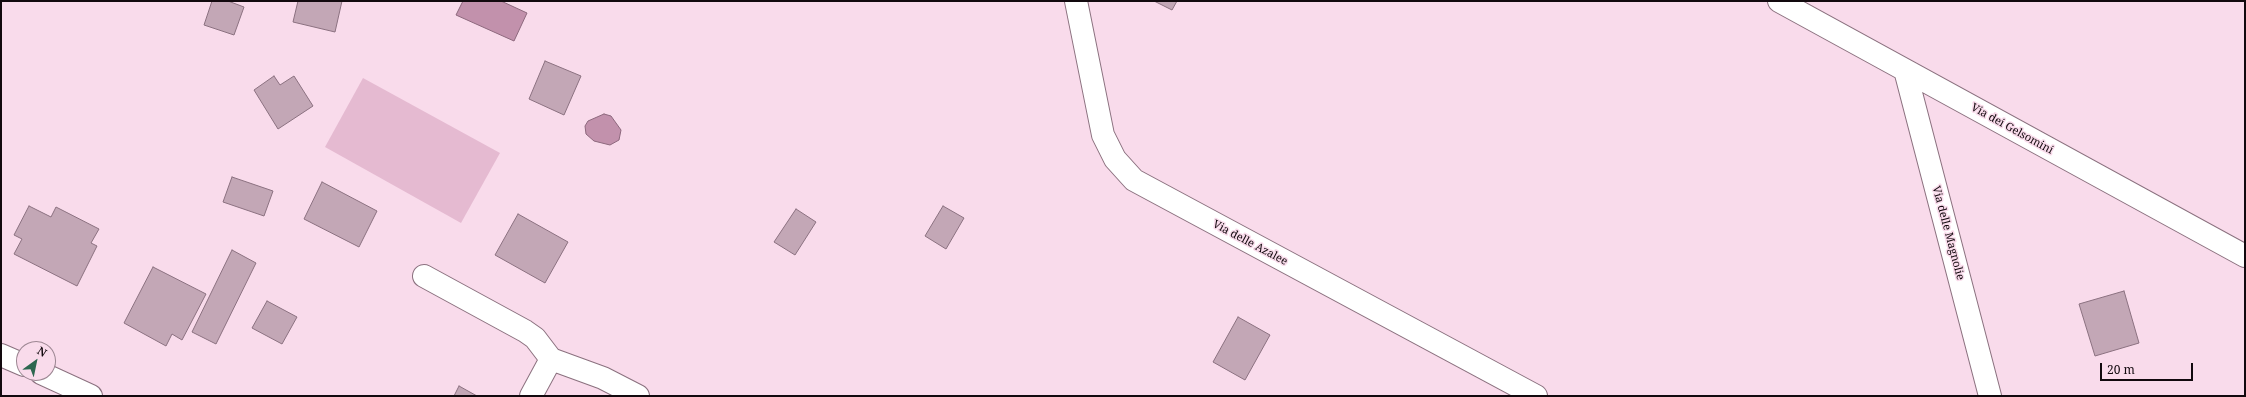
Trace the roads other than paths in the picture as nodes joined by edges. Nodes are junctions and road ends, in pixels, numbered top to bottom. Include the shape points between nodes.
1 (1076, 1) edge
2 (1779, 1) edge
3 (1905, 70) junction
4 (2245, 256) edge
5 (424, 276) dead end
6 (1, 355) edge
7 (551, 359) junction
8 (16, 362) edge
9 (56, 380) edge
10 (91, 396) edge
11 (531, 396) edge
12 (638, 396) edge
13 (1536, 396) edge
14 (1990, 396) edge

1 - 13 street, Via delle Azalee via 1103,136 1115,160 1129,175 1142,185
2 - 3 street, Via dei Gelsomini
3 - 4 street, Via dei Gelsomini
3 - 14 street, Via delle Magnolie
5 - 7 street via 525,331 535,338
6 - 8 street
7 - 11 street
7 - 12 street via 603,378
9 - 10 street

